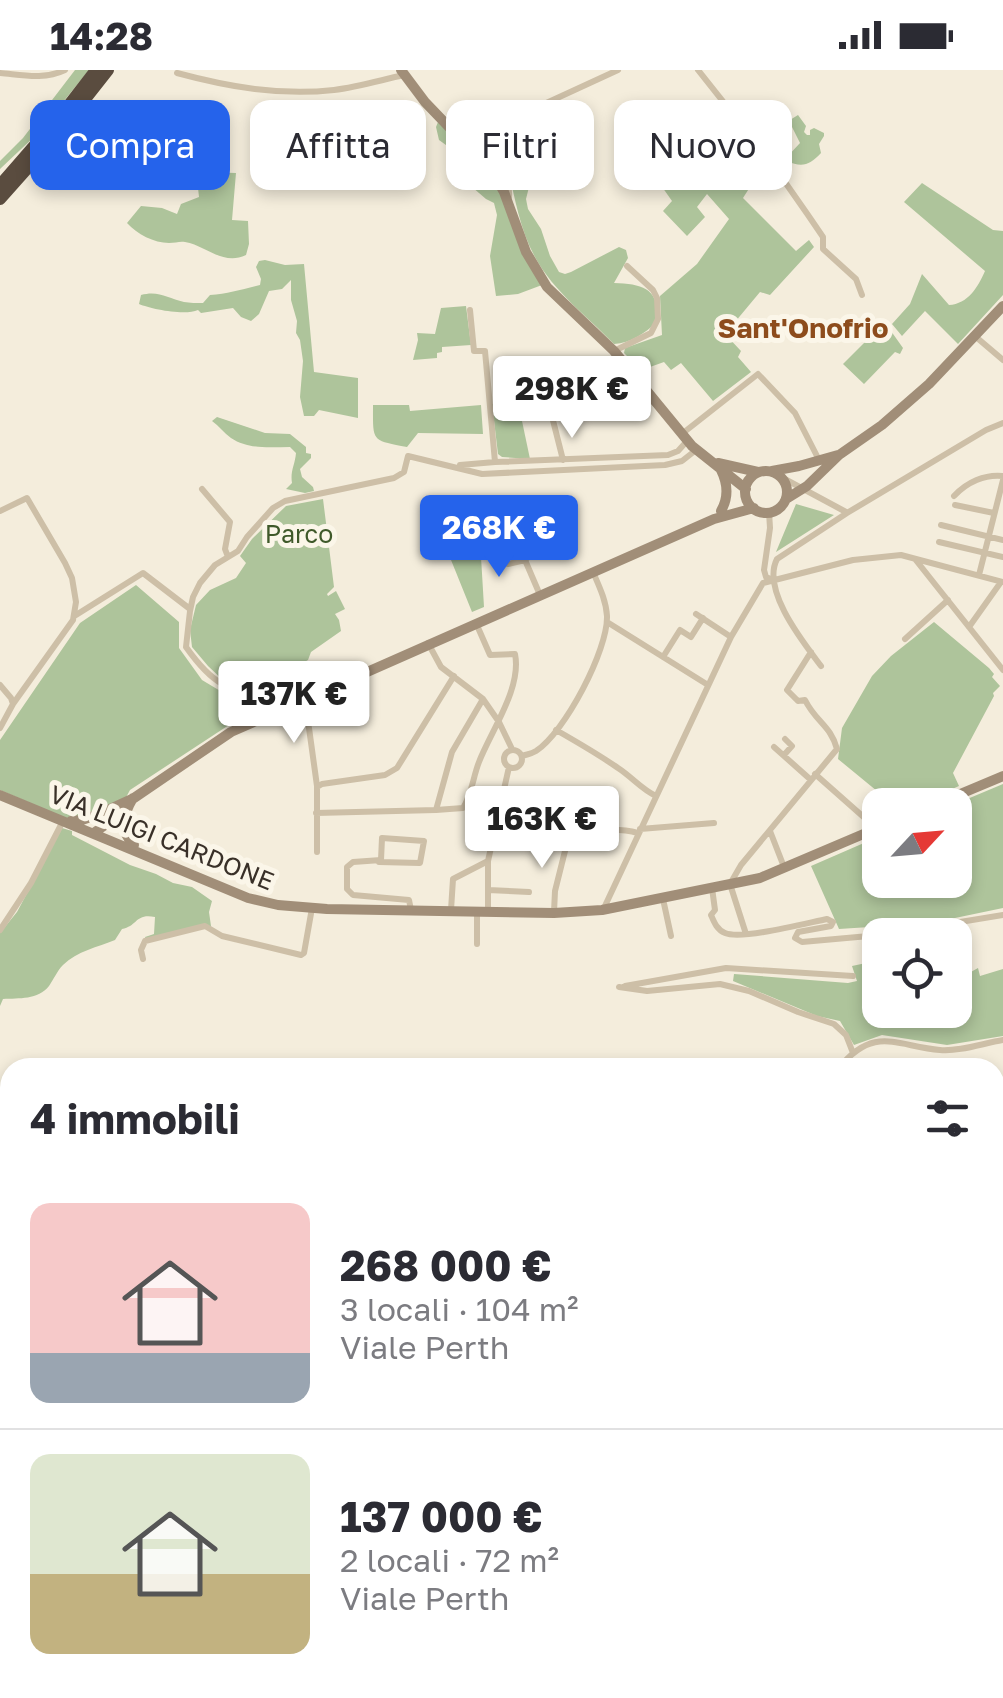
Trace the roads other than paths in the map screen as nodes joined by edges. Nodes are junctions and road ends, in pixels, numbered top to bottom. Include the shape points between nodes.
1 (65, 70) edge
2 (96, 70) edge
3 (108, 70) edge
4 (618, 70) edge
5 (698, 70) edge
6 (403, 72) edge
7 (0, 73) edge
8 (176, 73) dead end
9 (553, 100) edge
10 (446, 122) edge
11 (0, 185) edge
12 (502, 190) edge
13 (508, 190) edge
14 (0, 199) edge
15 (508, 203) junction
16 (627, 266) dead end
17 (862, 295) dead end
18 (1003, 306) edge
19 (470, 310) dead end
20 (976, 337) junction
21 (614, 351) junction
22 (1003, 360) edge
23 (542, 372) dead end
24 (1003, 423) edge
25 (684, 437) junction
26 (696, 450) junction
27 (839, 455) junction
28 (596, 458) junction
29 (563, 460) junction
30 (819, 460) junction
31 (494, 462) junction
32 (716, 465) junction
33 (478, 468) junction
34 (596, 468) junction
35 (770, 473) junction
36 (819, 475) junction
37 (1003, 478) edge
38 (202, 489) dead end
39 (803, 490) junction
40 (746, 491) junction
41 (820, 498) junction
42 (786, 500) junction
43 (754, 508) junction
44 (0, 511) edge
45 (768, 512) junction
46 (847, 513) junction
47 (994, 513) junction
48 (718, 515) junction
49 (526, 516) dead end
50 (538, 520) junction
51 (557, 526) dead end
52 (941, 526) dead end
53 (769, 534) junction
54 (988, 536) junction
55 (1003, 540) edge
56 (939, 542) dead end
57 (497, 544) dead end
58 (984, 552) junction
59 (780, 556) junction
60 (228, 557) junction
61 (1003, 557) edge
62 (915, 558) junction
63 (525, 560) junction
64 (593, 572) junction
65 (978, 576) junction
66 (774, 577) junction
67 (1002, 582) edge
68 (540, 594) junction
69 (948, 600) junction
70 (190, 608) junction
71 (74, 616) junction
72 (475, 622) junction
73 (607, 622) junction
74 (969, 627) junction
75 (731, 637) junction
76 (906, 639) dead end
77 (428, 643) junction
78 (811, 652) junction
79 (663, 657) junction
80 (1002, 665) edge
81 (821, 666) dead end
82 (454, 676) junction
83 (708, 685) junction
84 (0, 686) edge
85 (330, 686) junction
86 (302, 699) junction
87 (483, 699) junction
88 (14, 704) junction
89 (500, 722) junction
90 (0, 728) edge
91 (556, 730) junction
92 (785, 739) dead end
93 (774, 746) dead end
94 (512, 749) junction
95 (784, 755) junction
96 (522, 756) junction
97 (508, 767) junction
98 (1003, 776) edge
99 (813, 777) junction
100 (318, 787) junction
101 (972, 789) edge
102 (0, 795) edge
103 (656, 796) junction
104 (128, 800) junction
105 (436, 810) junction
106 (105, 812) junction
107 (316, 813) junction
108 (862, 815) edge
109 (66, 820) junction
110 (714, 823) dead end
111 (639, 831) junction
112 (770, 831) junction
113 (95, 832) junction
114 (546, 832) dead end
115 (569, 834) junction
116 (862, 835) edge
117 (142, 852) junction
118 (316, 852) dead end
119 (488, 861) junction
120 (378, 862) junction
121 (784, 869) junction
122 (730, 884) junction
123 (712, 888) junction
124 (488, 890) junction
125 (530, 892) dead end
126 (663, 899) junction
127 (312, 908) junction
128 (411, 910) junction
129 (450, 910) junction
130 (602, 910) junction
131 (482, 912) junction
132 (554, 913) junction
133 (1003, 915) edge
134 (972, 920) edge
135 (0, 930) edge
136 (746, 934) junction
137 (671, 936) dead end
138 (862, 936) edge
139 (477, 944) dead end
140 (143, 959) dead end
141 (853, 976) dead end
142 (1003, 1040) edge
143 (854, 1053) junction
144 (849, 1058) edge

1 - 7 street via 32,77
2 - 11 highway
3 - 14 highway
4 - 9 street
5 - 17 street
6 - 8 street via 299,92
6 - 10 street
12 - 15 street
13 - 15 street
15 - 21 street via 539,276
16 - 21 street via 656,295 658,319 651,332
18 - 20 street
19 - 31 street via 474,352 484,351
20 - 22 street
20 - 27 street via 910,401
21 - 25 street
23 - 29 street
24 - 46 street
25 - 26 street
25 - 28 street via 672,454
25 - 30 street via 758,374 795,413
26 - 32 street
26 - 34 street via 672,464
27 - 30 street
27 - 36 street
28 - 29 street
28 - 34 street
29 - 31 street
30 - 35 street
31 - 33 street
32 - 35 street
32 - 40 street
32 - 48 street via 727,484
33 - 34 street
33 - 60 street via 408,456 404,472 394,478 280,504
35 - 39 street
35 - 40 street via 750,479
35 - 42 street via 787,487
36 - 39 street
36 - 41 street
37 - 47 street
37 - 47 street via 985,476 955,500
38 - 60 street via 230,522
39 - 41 street
39 - 42 street
40 - 43 street
40 - 48 street
41 - 46 street
42 - 45 street
43 - 45 street
43 - 48 street
44 - 71 street via 27,498 72,578
45 - 53 street
46 - 59 street
47 - 54 street
48 - 64 street
49 - 50 street
50 - 51 street
50 - 63 street
52 - 54 street
53 - 59 street
53 - 66 street via 764,570
54 - 55 street
54 - 58 street
56 - 58 street
57 - 63 street via 508,564
58 - 61 street
58 - 65 street
59 - 66 street
60 - 70 street via 200,583
62 - 65 street
62 - 66 street via 853,560
62 - 69 street
63 - 68 street
64 - 68 street
64 - 73 street
65 - 67 street
66 - 75 street via 763,583
66 - 78 street via 783,612
67 - 74 street
68 - 72 street
69 - 74 street
69 - 76 street
70 - 71 street via 144,573
70 - 85 street via 186,647 215,681 242,692 324,672
71 - 88 street
72 - 77 street
72 - 89 street via 490,655 516,656
73 - 79 street
73 - 91 street via 591,675
74 - 80 street
75 - 79 street via 700,616 691,637 680,630
75 - 83 street
77 - 82 street
77 - 85 street
78 - 81 street
78 - 99 street via 787,690 805,700 833,734 836,749
79 - 83 street
82 - 87 street
82 - 100 street via 396,768
83 - 103 street
84 - 88 street
85 - 86 street
86 - 100 street
86 - 104 street via 230,732
87 - 89 street
87 - 105 street via 452,752
88 - 90 street
89 - 94 street
89 - 105 street via 463,808
91 - 96 street
91 - 103 street
92 - 95 street via 792,746
93 - 95 street
94 - 96 street
94 - 97 street via 504,757
95 - 99 street
96 - 97 street via 520,765
97 - 119 street
98 - 101 street
99 - 108 street
99 - 112 street
100 - 107 street
102 - 109 street, VIA LUIGI CARDONE
103 - 111 street
104 - 106 street
104 - 113 street
104 - 117 street via 125,833
105 - 107 street
106 - 109 street
106 - 113 street
107 - 118 street
109 - 113 street, VIA LUIGI CARDONE
109 - 135 street
110 - 111 street
111 - 115 street
111 - 130 street
112 - 121 street
112 - 122 street
113 - 117 street, VIA LUIGI CARDONE
114 - 115 street
115 - 132 street
116 - 121 street, VIA LUIGI CARDONE
117 - 127 street, VIA LUIGI CARDONE via 248,898
119 - 124 street
119 - 129 street via 452,880
120 - 120 street via 382,838 424,841 420,863
120 - 128 street via 349,864 347,889 356,896 408,900
121 - 122 street, VIA LUIGI CARDONE
122 - 123 street, VIA LUIGI CARDONE
122 - 136 street
123 - 126 street, VIA LUIGI CARDONE
123 - 136 street via 717,927 728,935
124 - 125 street
124 - 131 street
126 - 130 street, VIA LUIGI CARDONE
126 - 137 street
127 - 128 street, VIA LUIGI CARDONE
127 - 140 street via 301,955 205,926 145,941
128 - 129 street, VIA LUIGI CARDONE
129 - 131 street, VIA LUIGI CARDONE
130 - 132 street, VIA LUIGI CARDONE
131 - 132 street, VIA LUIGI CARDONE
131 - 139 street
133 - 134 street
136 - 138 street via 827,919 831,926 798,932 796,941
141 - 143 street via 726,968 618,987 720,984 749,991 834,1024
142 - 143 street via 944,1051 882,1040
143 - 144 street

